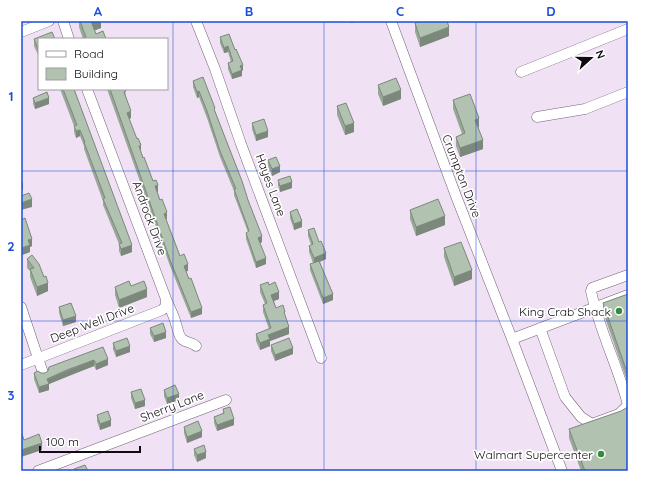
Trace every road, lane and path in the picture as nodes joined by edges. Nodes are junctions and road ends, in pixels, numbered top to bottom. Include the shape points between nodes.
1 (49, 21) edge
2 (63, 21) edge
3 (196, 21) edge
4 (391, 21) edge
5 (628, 29) edge
6 (21, 32) edge
7 (69, 38) edge
8 (521, 72) dead end
9 (87, 90) edge
10 (628, 92) edge
11 (537, 117) dead end
12 (628, 274) edge
13 (628, 295) edge
14 (166, 299) junction
15 (21, 307) edge
16 (594, 307) junction
17 (540, 328) junction
18 (512, 339) junction
19 (196, 346) dead end
20 (39, 358) junction
21 (321, 358) dead end
22 (21, 365) edge
23 (44, 373) edge
24 (226, 400) dead end
25 (38, 471) edge
26 (562, 471) edge

1 - 6 street
2 - 7 street
3 - 21 street, Hayes Lane
4 - 18 street, Crumpton Drive
5 - 8 street
9 - 14 street, Androck Drive
10 - 11 street via 585,109
12 - 16 street via 592,288 590,291
13 - 16 street
14 - 19 street, Androck Drive via 181,339
14 - 20 street, Deep Well Drive via 166,306 162,310
15 - 20 street
16 - 17 street
16 - 17 street via 628,405 618,414 592,424 581,417 565,397
17 - 18 street
18 - 26 street, Crumpton Drive
20 - 22 street, Deep Well Drive
20 - 23 street
24 - 25 street, Sherry Lane

